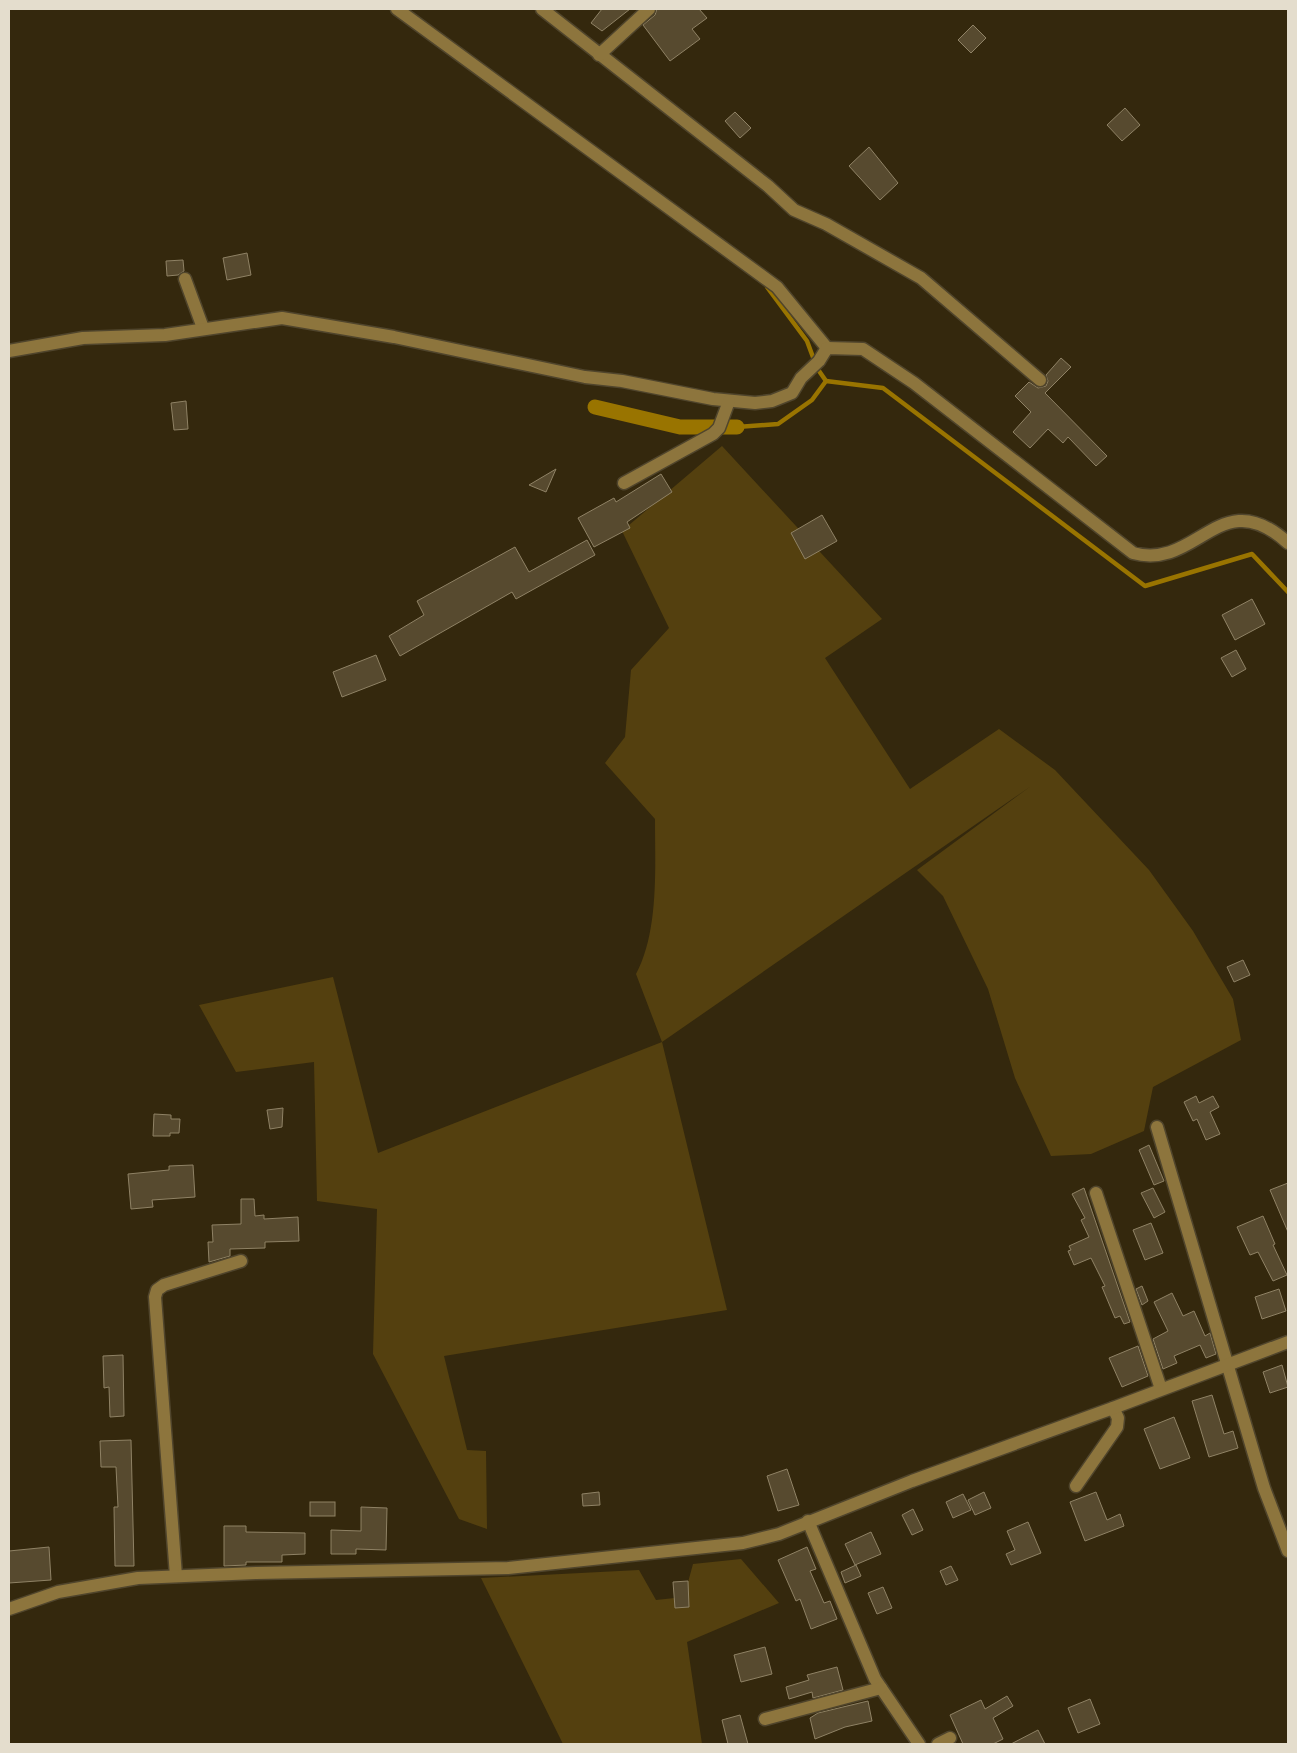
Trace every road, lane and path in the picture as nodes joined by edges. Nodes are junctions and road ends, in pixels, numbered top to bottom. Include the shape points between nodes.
1 (397, 9) edge
2 (542, 9) edge
3 (649, 9) edge
4 (599, 56) junction
5 (185, 279) dead end
6 (203, 328) junction
7 (827, 348) junction
8 (9, 350) edge
9 (1040, 380) dead end
10 (729, 404) junction
11 (624, 483) dead end
12 (1288, 543) edge
13 (1157, 1127) dead end
14 (1096, 1193) dead end
15 (241, 1261) dead end
16 (1288, 1342) edge
17 (1226, 1364) junction
18 (1161, 1389) junction
19 (1113, 1408) junction
20 (1076, 1486) dead end
21 (808, 1521) junction
22 (1288, 1551) edge
23 (176, 1576) junction
24 (9, 1609) edge
25 (881, 1688) junction
26 (766, 1720) dead end
27 (950, 1738) dead end
28 (919, 1744) edge
29 (938, 1744) edge

1 - 7 street via 776,287
2 - 4 street
3 - 4 street
4 - 9 street via 768,186 794,210 921,278
5 - 6 street
6 - 8 street via 165,335 83,338
6 - 10 street via 282,318 394,337
7 - 10 street via 792,393 772,401
7 - 12 street via 862,349 914,383 1132,553 1147,557 1162,555 1188,545 1227,522 1246,520 1274,530
10 - 11 street via 713,434
13 - 17 street via 1210,1300
14 - 18 street
15 - 23 street via 164,1285 155,1297
16 - 17 street
17 - 18 street
17 - 22 street via 1264,1488
18 - 19 street
19 - 20 street via 1118,1418 1117,1427
19 - 21 street
21 - 23 street via 779,1534 743,1543 508,1568
21 - 25 street
23 - 24 street via 138,1578 58,1592
25 - 26 street
25 - 28 street
27 - 29 street

